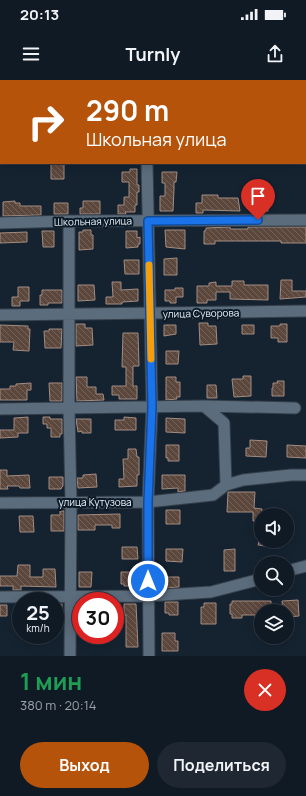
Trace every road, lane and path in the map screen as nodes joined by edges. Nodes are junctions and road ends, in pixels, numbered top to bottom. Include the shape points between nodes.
1 (147, 164) edge
2 (306, 220) edge
3 (69, 221) junction
4 (148, 221) junction
5 (0, 223) edge
6 (306, 311) edge
7 (69, 314) junction
8 (150, 314) junction
9 (0, 315) edge
10 (204, 406) junction
11 (152, 407) junction
12 (69, 408) junction
13 (295, 408) dead end
14 (0, 409) edge
15 (306, 475) edge
16 (226, 485) junction
17 (71, 502) junction
18 (148, 502) junction
19 (0, 503) edge
20 (306, 566) edge
21 (294, 570) edge
22 (254, 580) edge
23 (69, 596) junction
24 (148, 596) junction
25 (0, 597) edge
26 (70, 656) edge
27 (149, 656) edge

1 - 4 street
2 - 4 street, Школьная улица
3 - 4 street, Школьная улица
3 - 5 street, Школьная улица
3 - 7 street
4 - 8 street
6 - 8 street, улица Суворова
7 - 8 street, улица Суворова
7 - 9 street, улица Суворова
7 - 12 street
8 - 11 street
10 - 11 street
10 - 13 street
10 - 16 street via 224,423
11 - 12 street
11 - 18 street
12 - 14 street
12 - 17 street
15 - 16 street, улица Кутузова via 243,480
16 - 18 street, улица Кутузова via 213,495
17 - 18 street, улица Кутузова
17 - 19 street, улица Кутузова
17 - 23 street
18 - 24 street
20 - 21 street
22 - 24 street via 210,592
23 - 24 street
23 - 25 street
23 - 26 street
24 - 27 street

